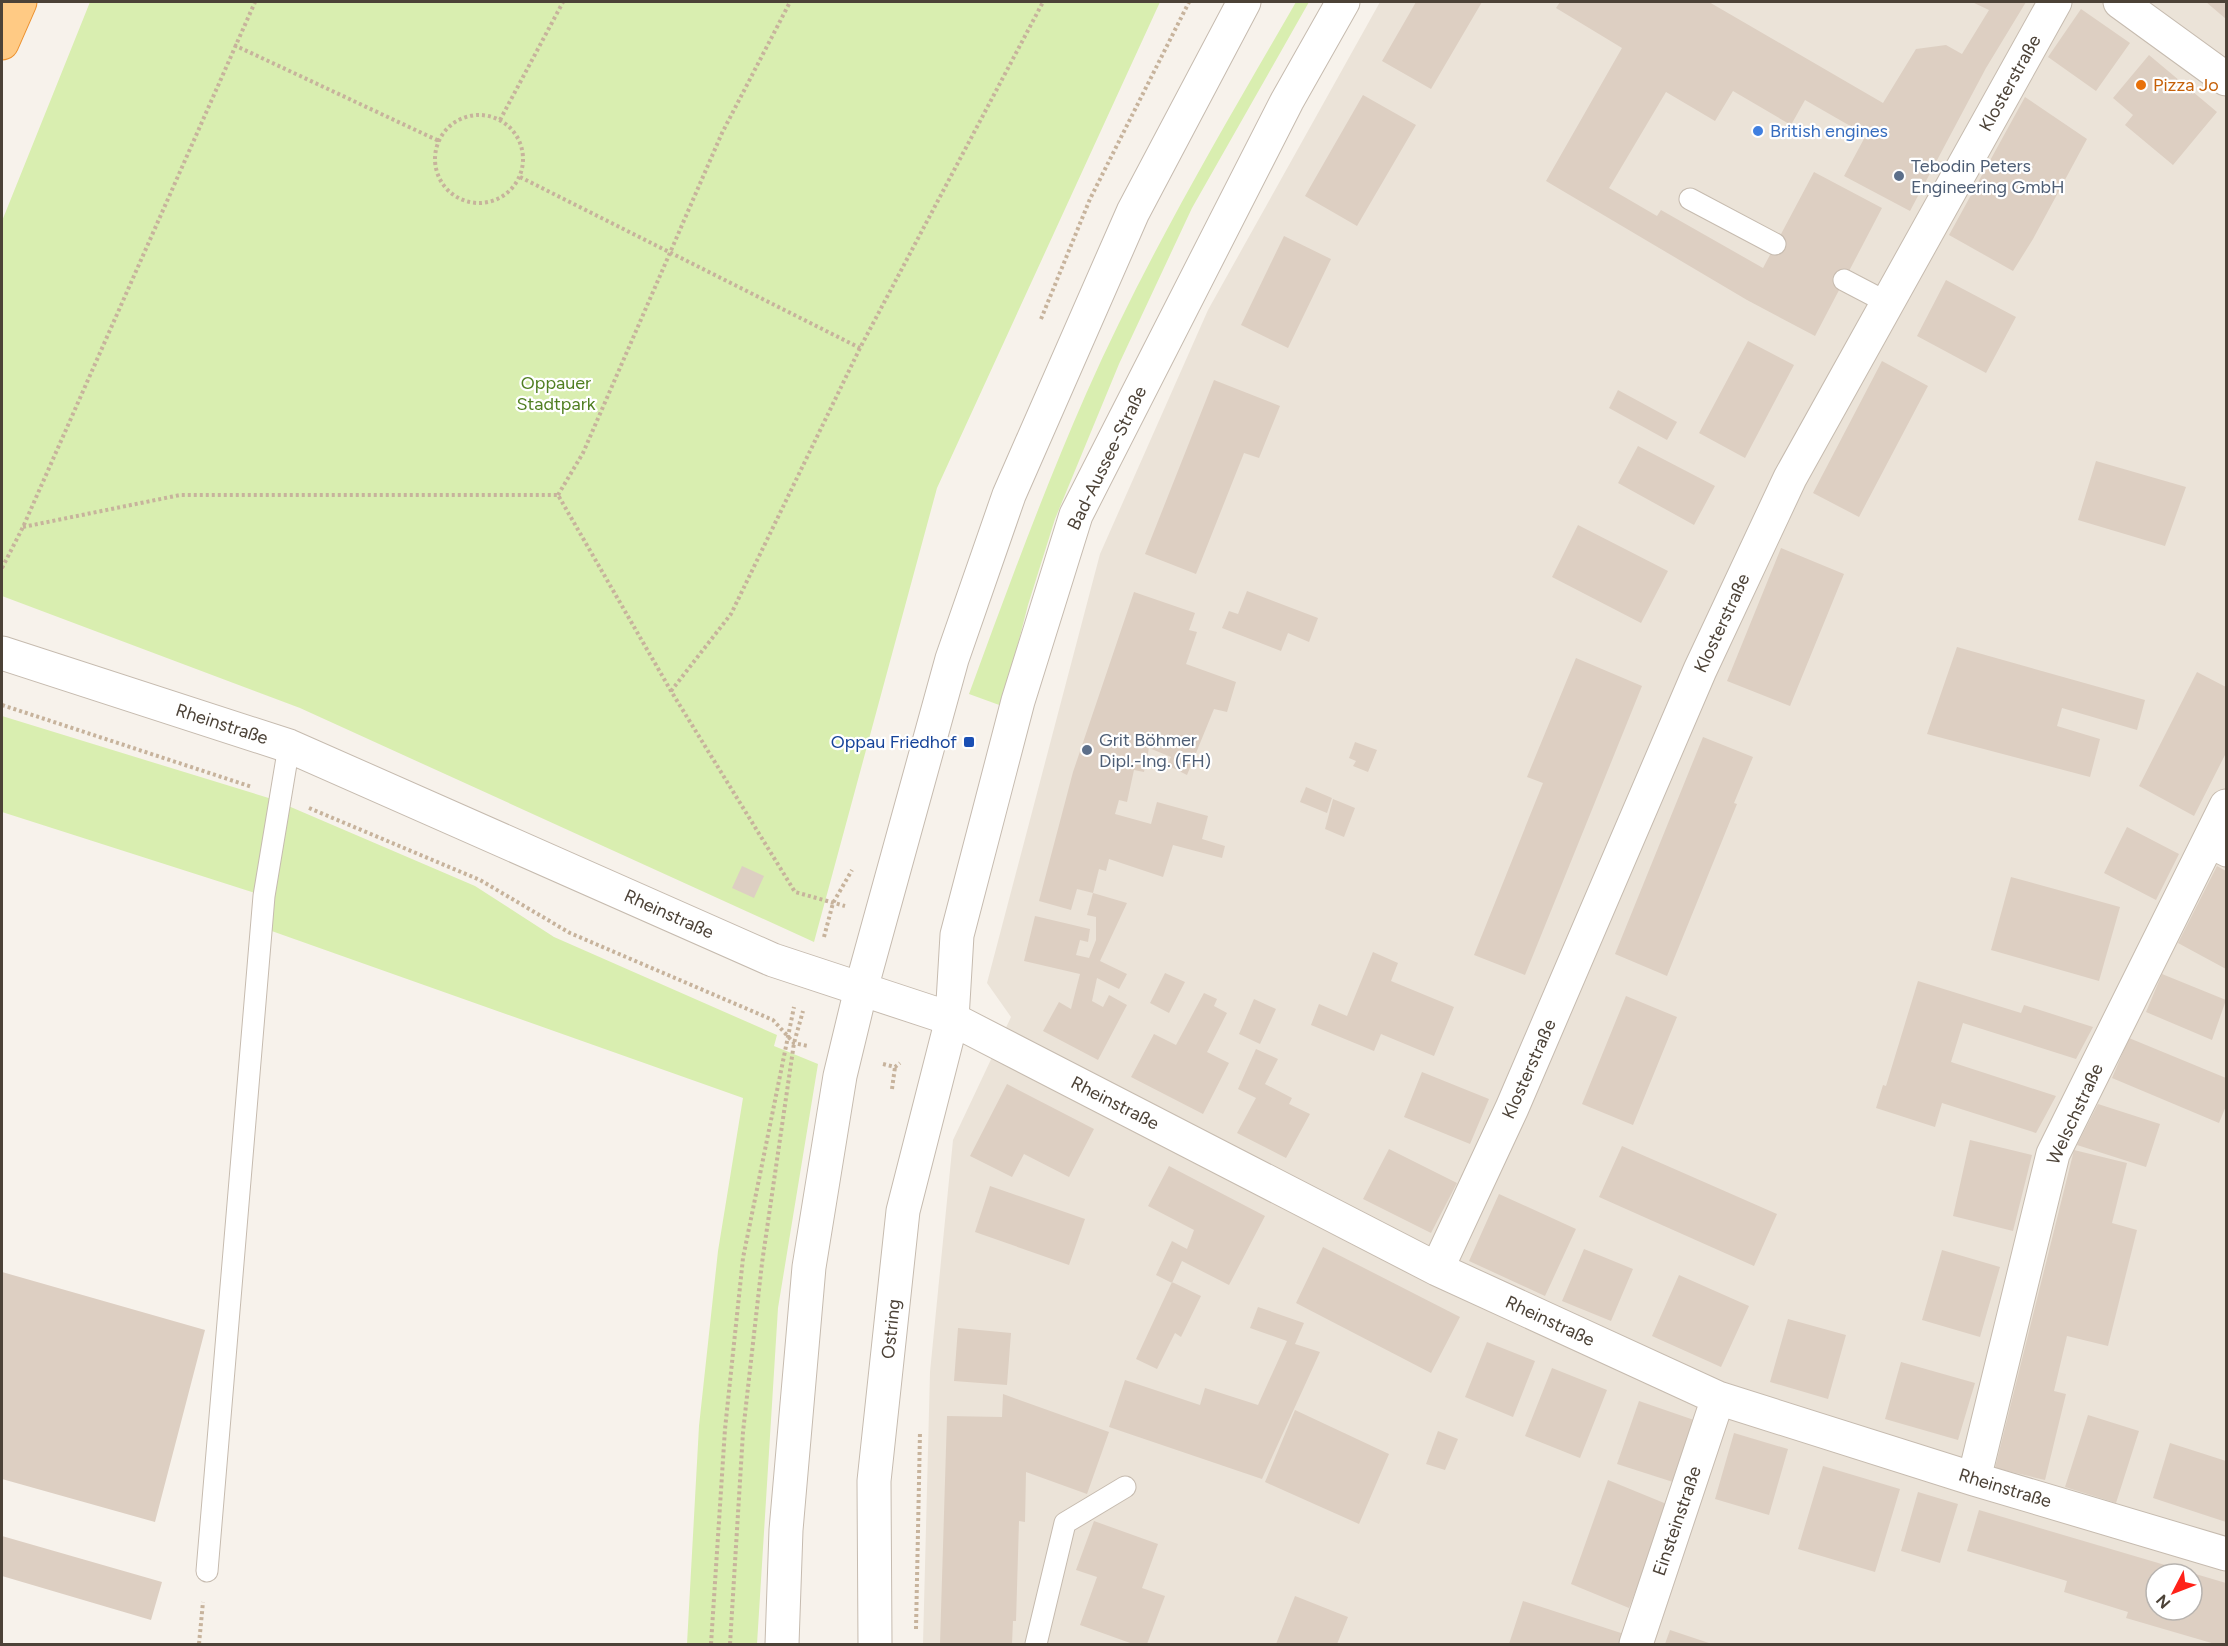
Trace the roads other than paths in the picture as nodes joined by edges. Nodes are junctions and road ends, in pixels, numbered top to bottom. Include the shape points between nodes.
1 (20, 2) edge
2 (1244, 2) edge
3 (1343, 2) edge
4 (2055, 2) edge
5 (2128, 3) edge
6 (2, 44) edge
7 (2226, 79) edge
8 (1690, 199) dead end
9 (1775, 244) dead end
10 (1844, 280) dead end
11 (1887, 303) junction
12 (2, 653) edge
13 (289, 746) junction
14 (2226, 806) edge
15 (2216, 851) edge
16 (861, 989) junction
17 (952, 1019) junction
18 (1437, 1269) junction
19 (1719, 1398) junction
20 (1974, 1479) junction
21 (1125, 1487) dead end
22 (2226, 1554) edge
23 (207, 1571) road end
24 (782, 1644) edge
25 (875, 1644) edge
26 (1035, 1644) edge
27 (1636, 1644) edge

1 - 6 highway
2 - 16 street via 1132,212 1009,495 952,659
3 - 17 street, Bad-Aussee-Straße via 1282,112 1076,515 1018,701 957,935
4 - 11 street, Klosterstraße
5 - 7 street
8 - 9 lane
10 - 11 lane
11 - 18 street, Klosterstraße via 1790,478 1700,670 1512,1108
12 - 13 street, Rheinstraße
13 - 16 street, Rheinstraße via 762,955
13 - 23 lane via 264,896
14 - 15 street, Welschstraße
15 - 20 street, Welschstraße via 2053,1154
16 - 17 street, Rheinstraße
16 - 24 street via 840,1076 809,1268 786,1530
17 - 18 street, Rheinstraße
17 - 25 street, Ostring via 903,1210 874,1481
18 - 19 street, Rheinstraße
19 - 20 street, Rheinstraße
19 - 27 street, Einsteinstraße
20 - 22 street, Rheinstraße
21 - 26 lane via 1065,1522

